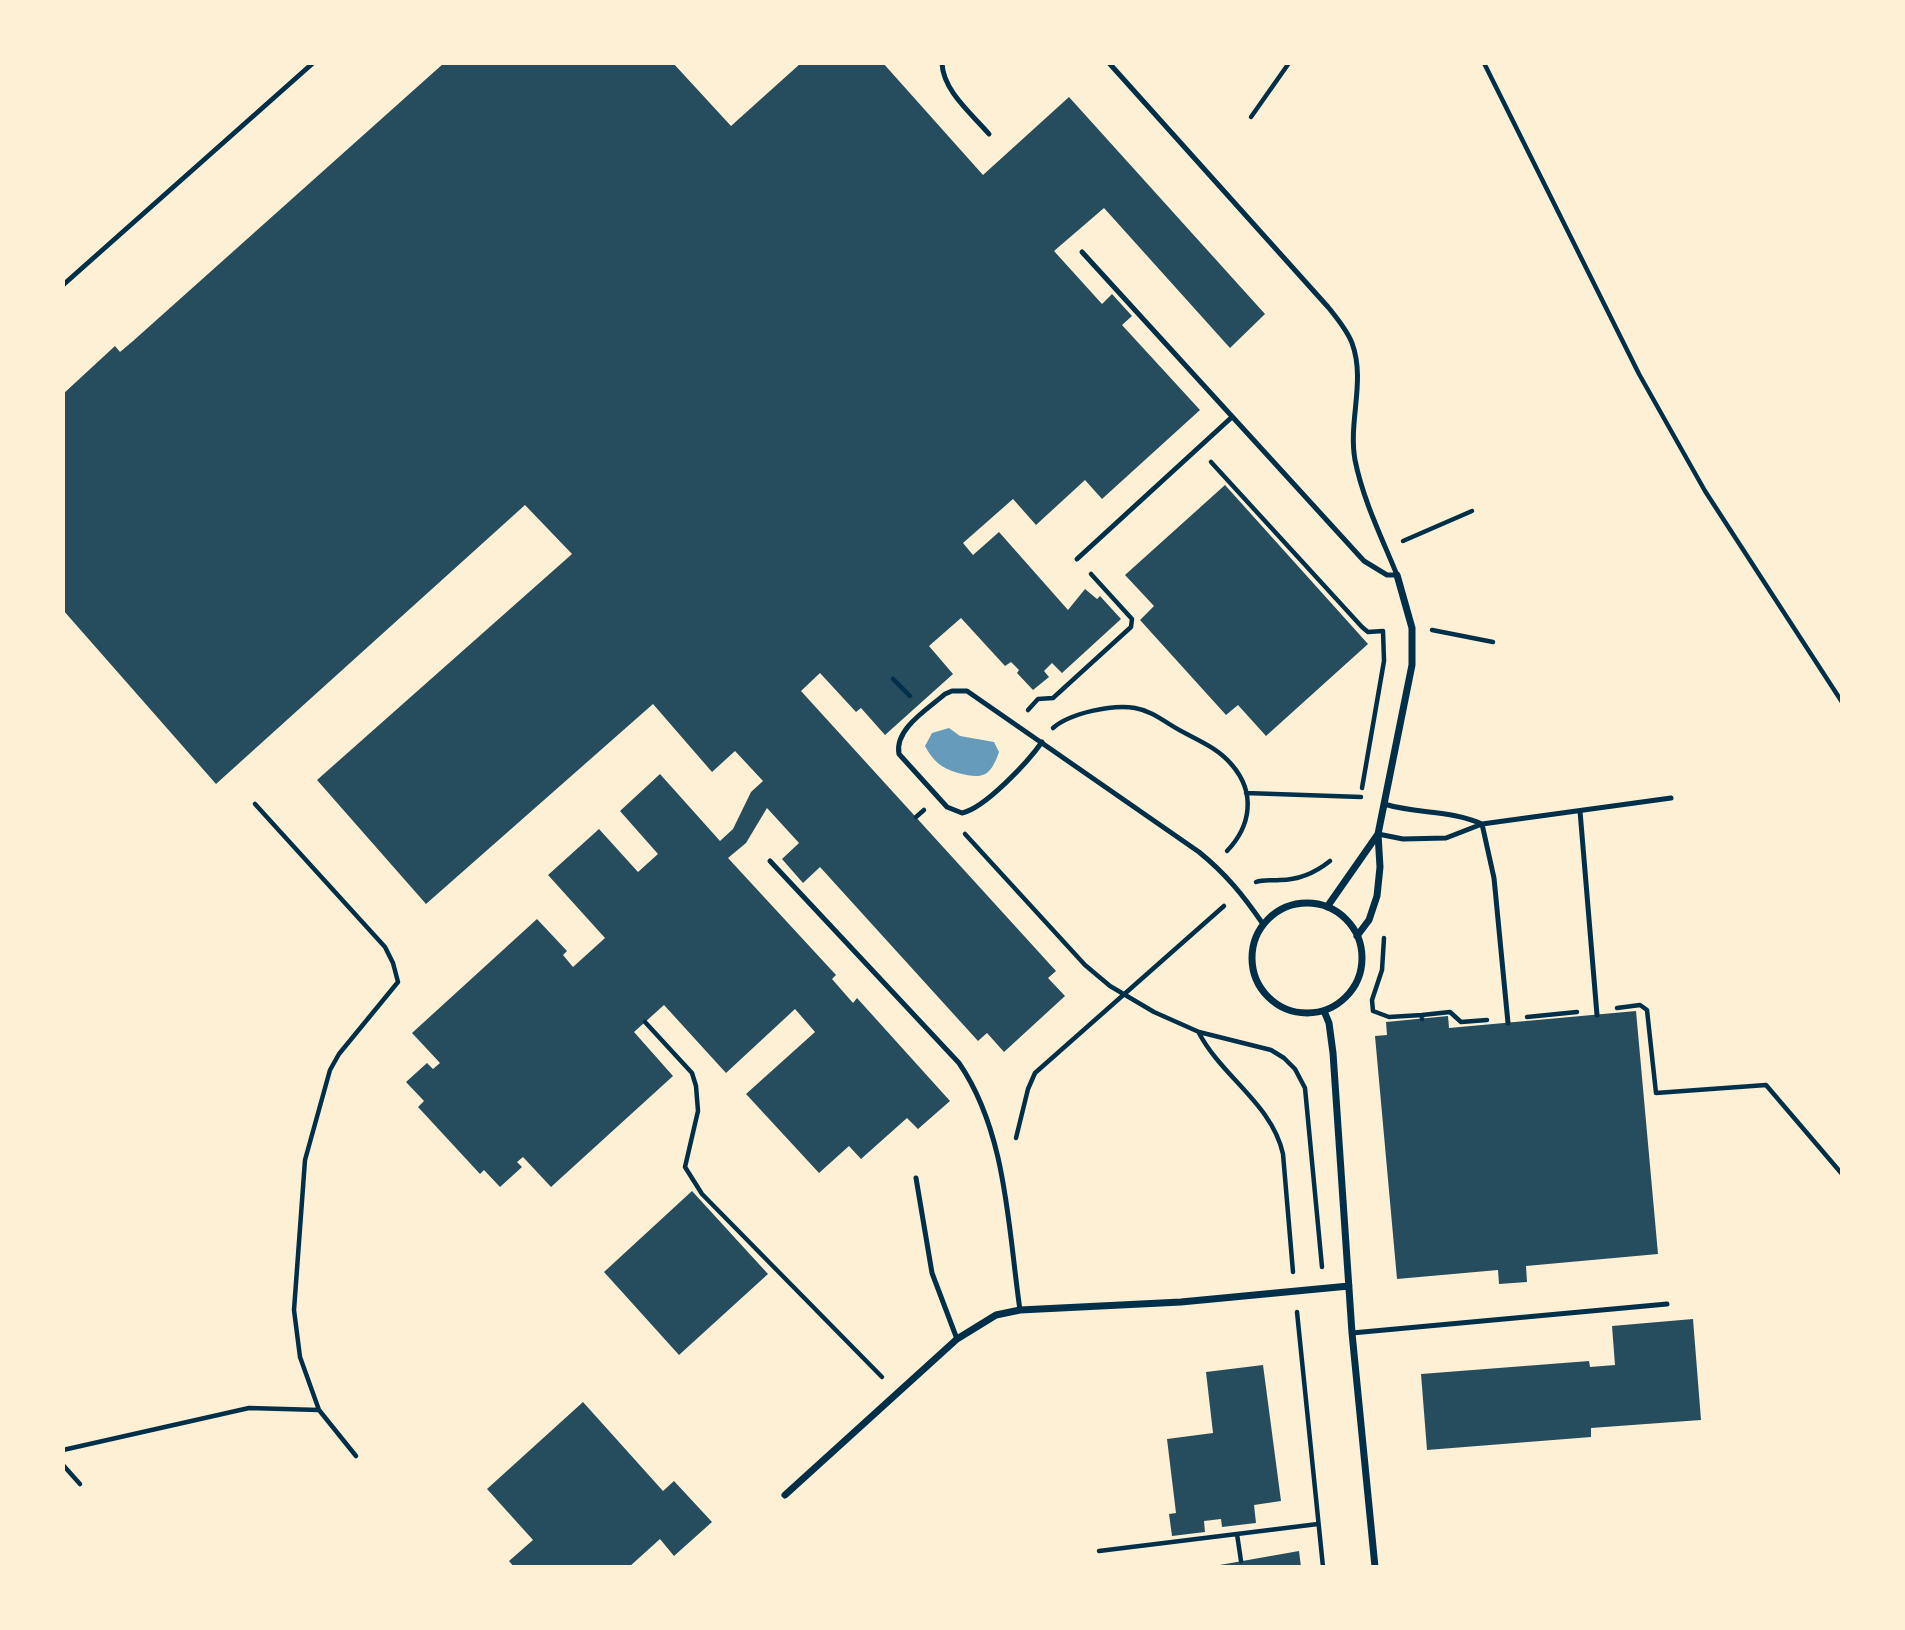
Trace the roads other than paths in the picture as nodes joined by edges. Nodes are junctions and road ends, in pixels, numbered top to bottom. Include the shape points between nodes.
1 (313, 63) edge
2 (942, 63) edge
3 (1109, 63) edge
4 (989, 134) dead end
5 (1082, 251) dead end
6 (63, 285) edge
7 (1232, 417) junction
8 (1077, 559) road end
9 (1398, 575) junction
10 (1042, 742) junction
11 (1671, 798) dead end
12 (1384, 804) junction
13 (1580, 811) junction
14 (1482, 824) junction
15 (1378, 834) junction
16 (771, 861) dead end
17 (1327, 907) junction
18 (1263, 924) junction
19 (1357, 936) junction
20 (1324, 1011) junction
21 (1597, 1012) road end
22 (1507, 1021) road end
23 (916, 1178) dead end
24 (1349, 1286) junction
25 (1667, 1304) dead end
26 (1020, 1310) junction
27 (1352, 1333) junction
28 (957, 1339) junction
29 (785, 1495) dead end
30 (1375, 1567) edge

1 - 6 lane
2 - 4 lane via 948,85
3 - 9 lane via 1328,307 1351,340 1359,371 1354,435 1359,479
5 - 7 lane
7 - 8 lane
7 - 9 lane via 1364,561 1387,575
9 - 12 street via 1412,628 1412,665
10 - 10 lane via 967,691 952,691 899,739 899,754 947,807 962,813 977,807 1027,762
10 - 18 lane via 1214,864
11 - 13 lane
12 - 14 lane via 1454,814
12 - 15 street
13 - 14 lane
13 - 21 lane
14 - 15 lane via 1435,840
14 - 22 lane via 1494,878
15 - 17 street
15 - 19 street via 1377,896 1369,920
16 - 26 lane via 973,1083 998,1154
17 - 18 street via 1292,905
17 - 19 street via 1345,918
18 - 20 street via 1252,957 1262,990 1290,1011
19 - 20 street via 1362,954 1357,981 1341,1002
20 - 24 street via 1333,1053
23 - 28 lane via 932,1273
24 - 26 street via 1181,1303
24 - 27 street
25 - 27 lane
26 - 28 street via 996,1315
27 - 30 street
28 - 29 street

